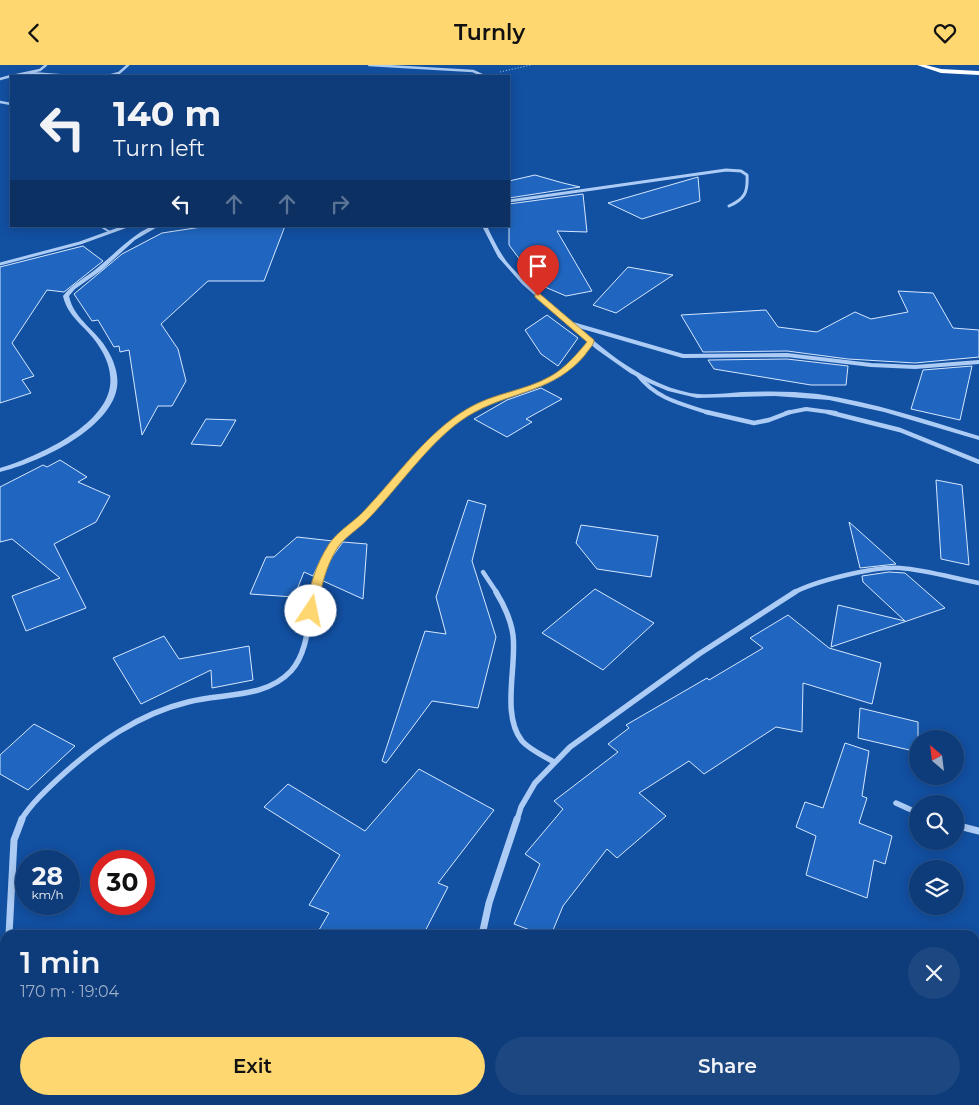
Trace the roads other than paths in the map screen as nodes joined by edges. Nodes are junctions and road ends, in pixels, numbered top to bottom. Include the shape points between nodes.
1 (46, 65) edge
2 (128, 65) edge
3 (368, 65) edge
4 (417, 65) edge
5 (920, 65) edge
6 (419, 68) junction
7 (30, 73) junction
8 (979, 73) edge
9 (18, 75) edge
10 (57, 75) edge
11 (112, 75) edge
12 (482, 75) edge
13 (510, 201) edge
14 (729, 206) dead end
15 (102, 227) edge
16 (124, 227) edge
17 (155, 227) edge
18 (485, 227) edge
19 (110, 232) junction
20 (0, 264) edge
21 (568, 323) junction
22 (591, 342) junction
23 (979, 362) edge
24 (637, 374) junction
25 (979, 437) edge
26 (979, 462) edge
27 (0, 470) edge
28 (483, 571) dead end
29 (979, 583) edge
30 (554, 762) junction
31 (896, 803) dead end
32 (909, 809) edge
33 (964, 827) edge
34 (979, 831) edge
35 (9, 930) edge
36 (483, 930) edge

1 - 7 street
2 - 11 street
3 - 6 street
4 - 6 street
5 - 8 highway via 940,71
6 - 12 street via 473,71
7 - 9 street
7 - 10 street
13 - 14 street via 726,170 741,171 747,175 747,195
15 - 19 lane
16 - 19 street
17 - 27 street via 132,241 66,296 72,313 95,336 109,357 114,384 110,398 89,423 56,448
18 - 21 street via 500,256 514,273
19 - 20 street
21 - 22 street
21 - 23 street via 683,356 788,355 915,367
22 - 24 street
22 - 35 street via 555,377 471,410 447,426 335,544 318,575 300,659 283,679 251,693 210,697 158,711 126,726 100,743 42,794 24,816 16,834
24 - 25 street via 664,387 702,396 791,393 837,399
24 - 26 street via 647,387 662,397 726,417 754,423 794,409 830,412 908,431
28 - 30 street via 501,600 513,633 514,675 510,715 521,741
29 - 30 street via 901,568 885,568 828,580 797,591 699,654
30 - 36 street via 535,783 521,807
31 - 32 street
33 - 34 street

